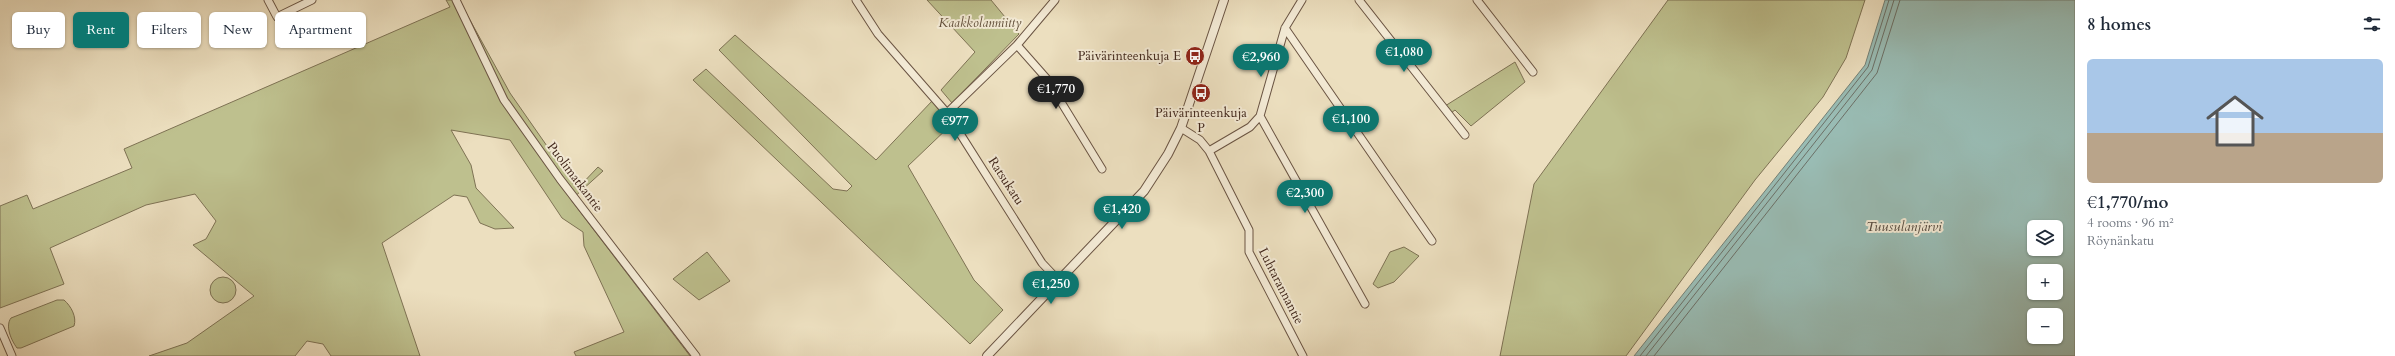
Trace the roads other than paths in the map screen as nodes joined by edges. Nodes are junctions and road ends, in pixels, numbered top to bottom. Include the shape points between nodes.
1 (268, 0) edge
2 (312, 0) edge
3 (456, 0) edge
4 (856, 0) edge
5 (1222, 0) edge
6 (1302, 0) edge
7 (1359, 0) edge
8 (1477, 0) edge
9 (1054, 1) edge
10 (1285, 28) junction
11 (1017, 45) junction
12 (1533, 72) dead end
13 (947, 113) junction
14 (1260, 116) junction
15 (1181, 128) junction
16 (1465, 135) dead end
17 (1209, 151) junction
18 (1102, 169) dead end
19 (1432, 241) dead end
20 (1059, 281) junction
21 (1365, 304) dead end
22 (0, 328) edge
23 (12, 356) edge
24 (696, 356) edge
25 (987, 356) edge
26 (1303, 356) edge

1 - 2 street via 277,17
3 - 24 street, Puolimatkantie via 504,100 560,179
4 - 13 street, Ratsukatu via 878,34
5 - 15 street
6 - 10 street
7 - 16 street
8 - 12 street
9 - 11 street
10 - 14 street
10 - 19 street
11 - 13 street
11 - 18 street via 1047,79
13 - 20 street, Ratsukatu via 1042,263
14 - 17 street via 1250,127
14 - 21 street
15 - 17 street, Luhtarannantie via 1200,140
15 - 20 street via 1144,191
17 - 26 street, Luhtarannantie via 1248,230 1248,252
20 - 25 street
22 - 23 street

